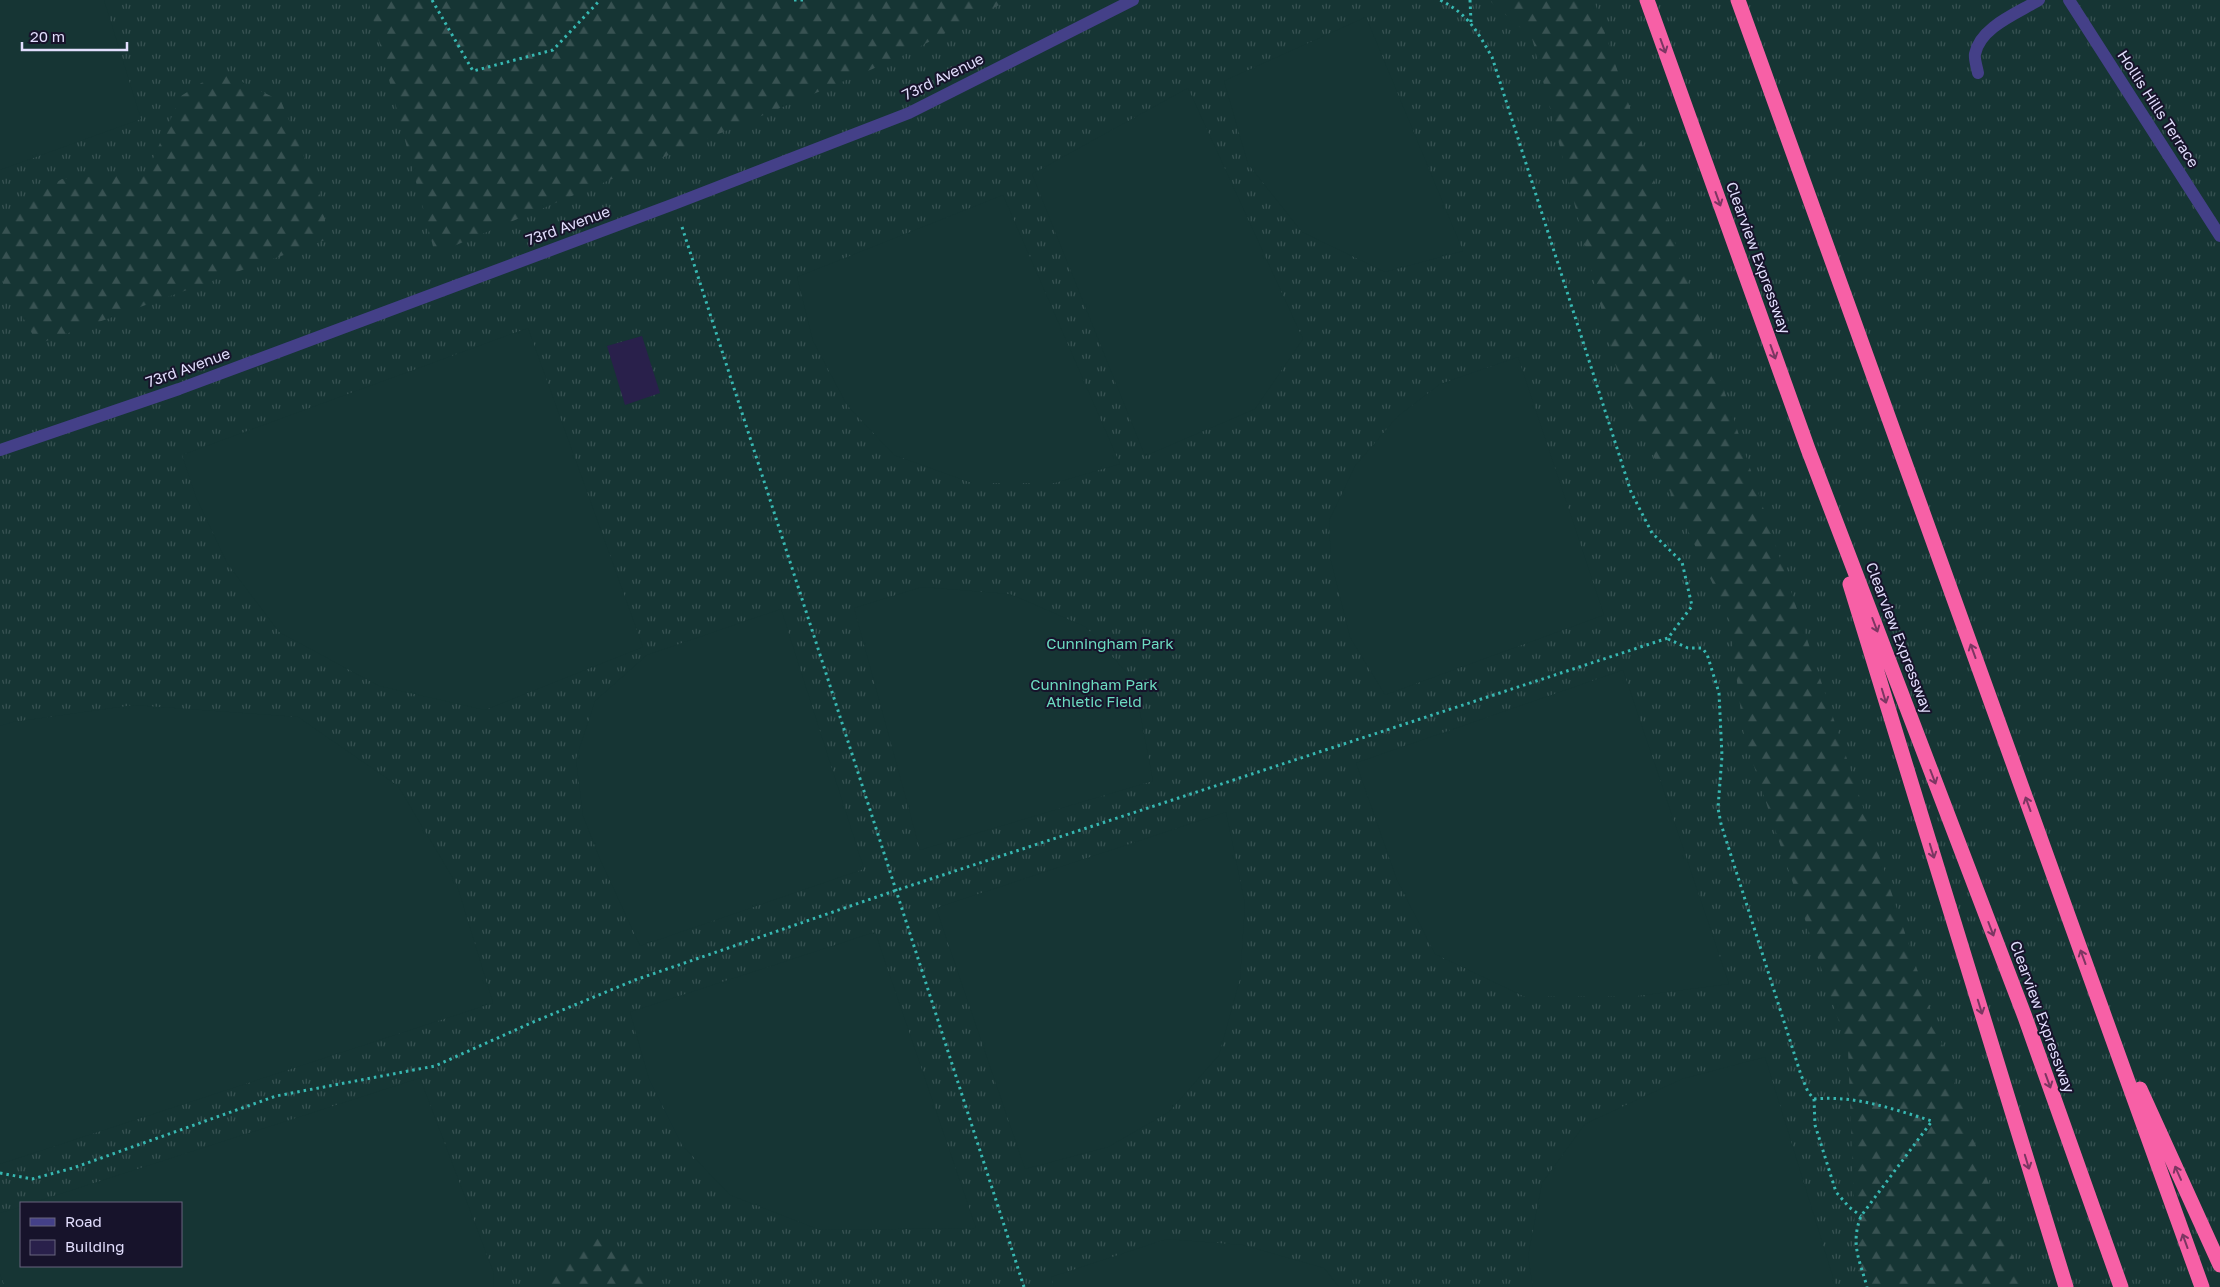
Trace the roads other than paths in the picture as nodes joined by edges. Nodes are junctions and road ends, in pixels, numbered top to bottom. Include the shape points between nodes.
1 (1133, 0) edge
2 (1647, 0) edge
3 (1738, 0) edge
4 (2039, 0) edge
5 (2068, 0) edge
6 (1978, 73) dead end
7 (2220, 236) edge
8 (1808, 449) junction
9 (0, 450) edge
10 (2094, 989) junction
11 (2220, 1265) edge
12 (2066, 1287) edge
13 (2121, 1287) edge
14 (2202, 1287) edge

1 - 9 street, 73rd Avenue via 908,113 179,389
2 -> 8 highway, Clearview Expressway
10 -> 3 highway
4 - 6 street via 1981,39 1975,55
5 - 7 street, Hollis Hills Terrace
8 -> 12 highway
8 -> 13 highway, Clearview Expressway via 2025,1017
11 -> 10 highway
14 -> 10 highway

